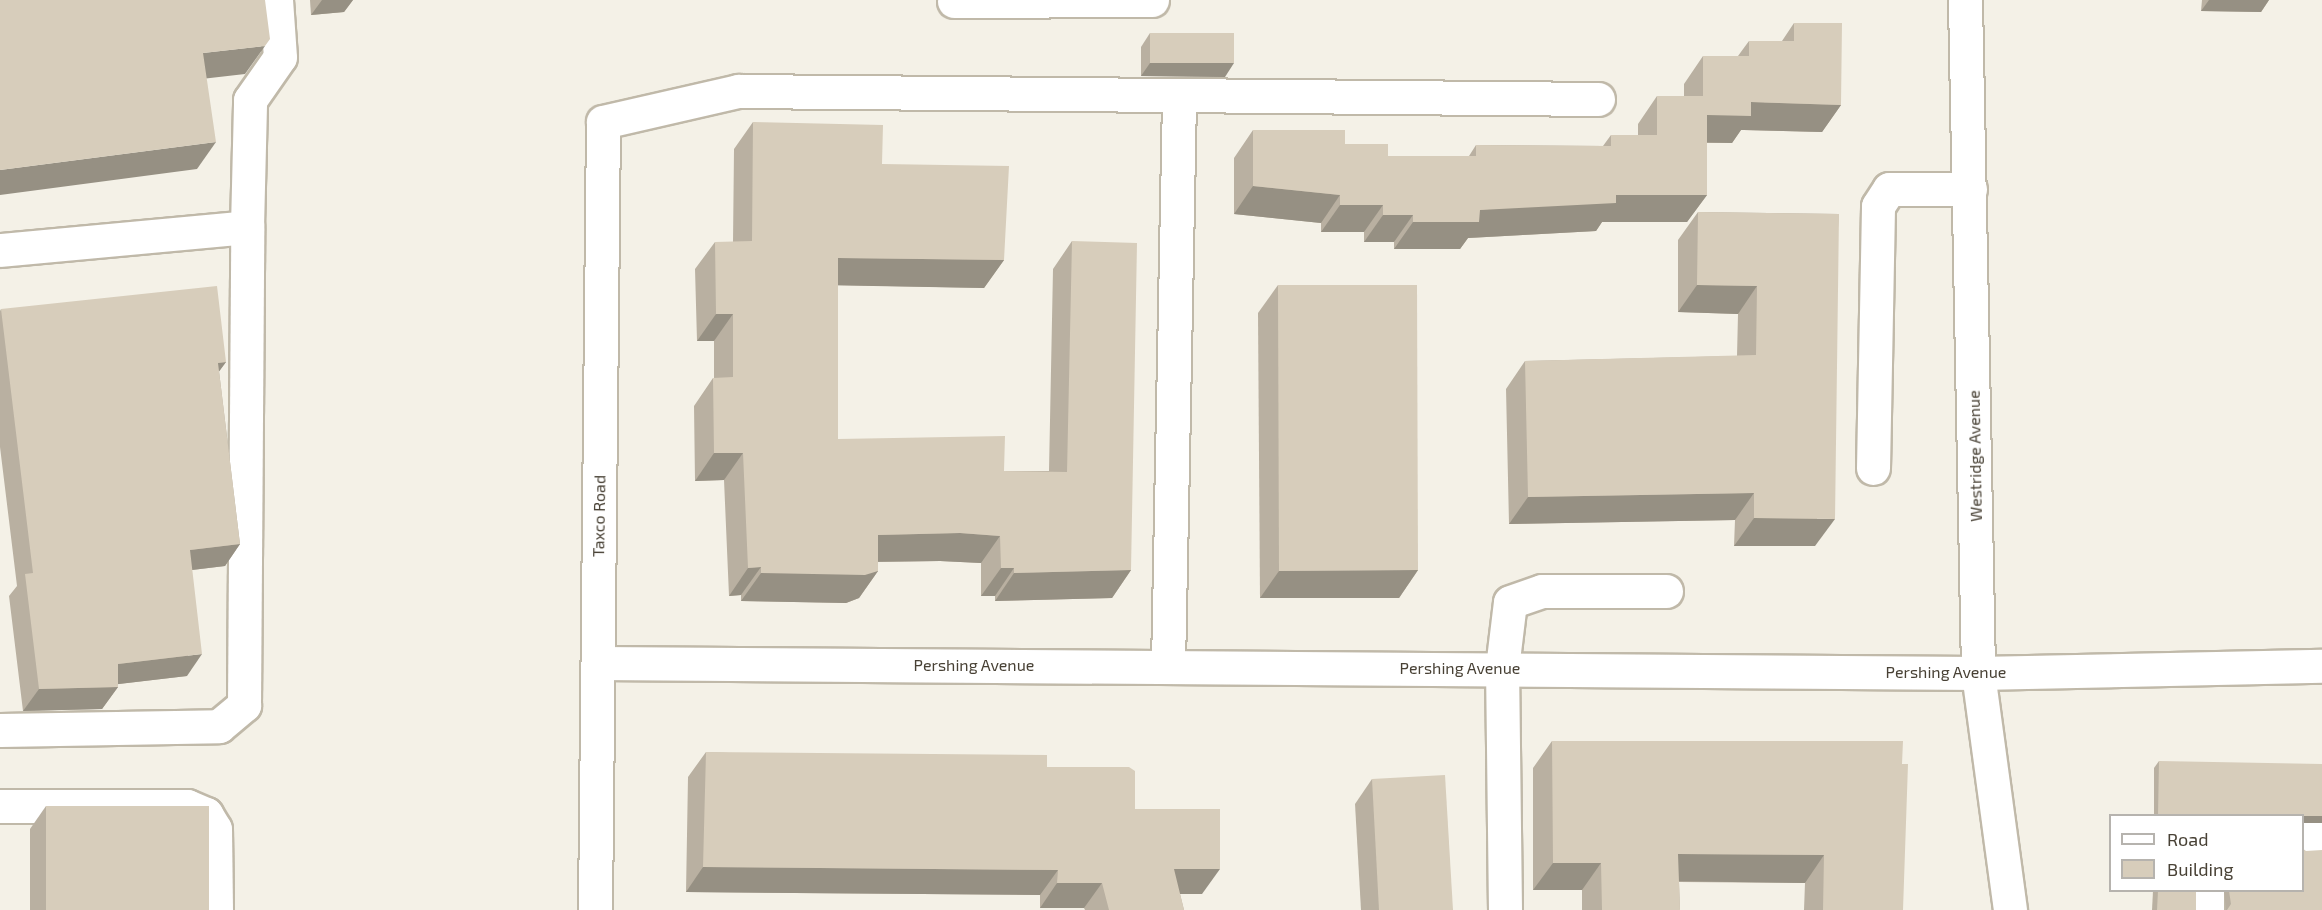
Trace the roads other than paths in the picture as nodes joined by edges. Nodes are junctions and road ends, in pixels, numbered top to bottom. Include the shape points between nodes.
1 (276, 0) edge
2 (1152, 0) edge
3 (1965, 0) edge
4 (954, 1) edge
5 (1179, 99) junction
6 (1598, 99) dead end
7 (1970, 189) junction
8 (247, 227) junction
9 (0, 250) edge
10 (1873, 468) dead end
11 (1666, 591) dead end
12 (598, 663) junction
13 (1168, 666) junction
14 (2322, 666) edge
15 (1502, 668) junction
16 (1978, 673) junction
17 (0, 730) edge
18 (0, 806) edge
19 (2304, 839) edge
20 (2322, 839) edge
21 (2207, 892) edge
22 (216, 910) edge
23 (595, 910) edge
24 (1504, 910) edge
25 (2010, 910) edge
26 (2207, 910) edge

1 - 8 street via 280,57 250,100
2 - 4 street
3 - 7 street, Westridge Avenue
5 - 6 street
5 - 12 street, Taxco Road via 738,91 603,122
5 - 13 street
7 - 10 street via 1889,189 1878,206
7 - 16 street, Westridge Avenue
8 - 9 street
8 - 17 street via 244,705 219,726
11 - 15 street via 1542,591 1510,602
12 - 13 street, Pershing Avenue
12 - 23 street, Taxco Road
13 - 15 street, Pershing Avenue
14 - 16 street, Pershing Avenue
15 - 16 street, Pershing Avenue
15 - 24 street
16 - 25 street, Westridge Avenue
18 - 22 street via 178,806 206,814 215,829
19 - 20 street
21 - 26 street

